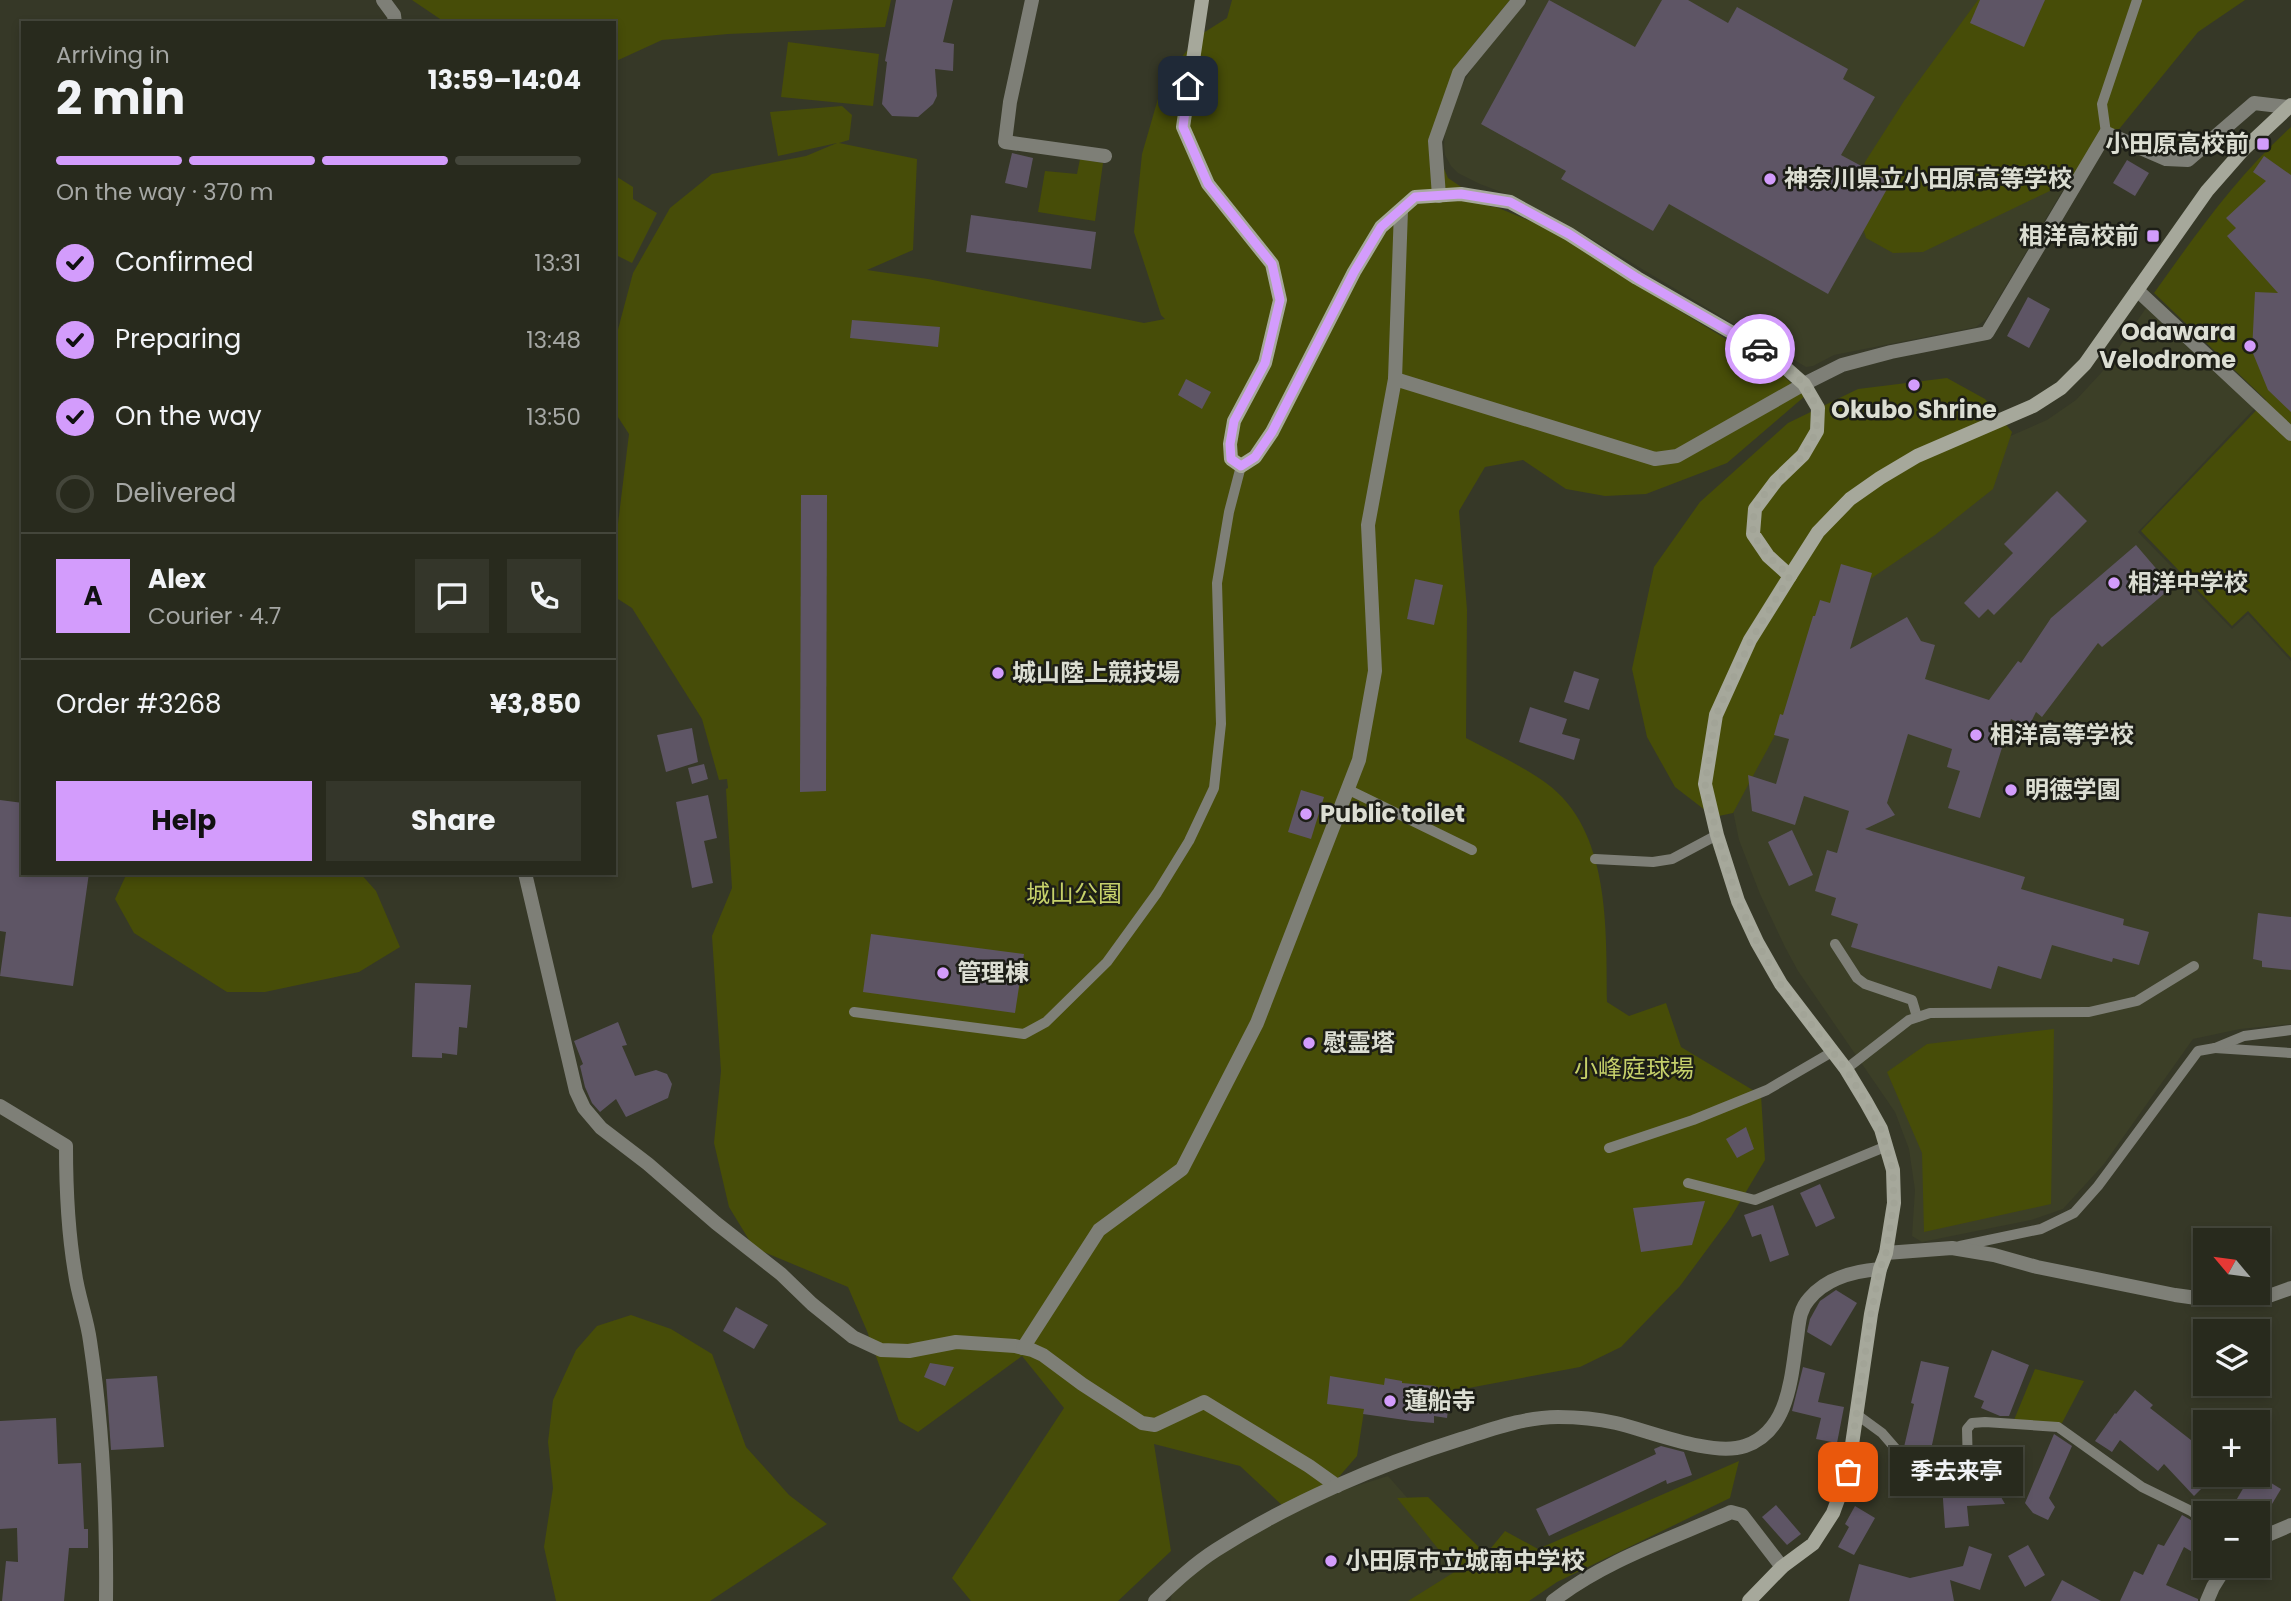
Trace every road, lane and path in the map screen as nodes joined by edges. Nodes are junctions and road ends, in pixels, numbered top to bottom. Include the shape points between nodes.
1 (383, 0) edge
2 (1032, 0) edge
3 (1202, 0) edge
4 (1519, 0) edge
5 (2137, 0) edge
6 (395, 21) edge
7 (2289, 106) edge
8 (2106, 133) junction
9 (1105, 156) dead end
10 (1439, 195) junction
11 (1401, 210) junction
12 (2137, 290) junction
13 (1395, 379) junction
14 (1804, 384) junction
15 (2291, 434) edge
16 (1241, 466) junction
17 (1790, 576) junction
18 (1347, 789) junction
19 (1717, 835) junction
20 (1472, 850) dead end
21 (1595, 859) dead end
22 (525, 875) edge
23 (1835, 944) dead end
24 (2194, 966) dead end
25 (854, 1012) dead end
26 (1917, 1017) junction
27 (2291, 1030) edge
28 (2215, 1048) junction
29 (1832, 1052) junction
30 (2291, 1053) edge
31 (1846, 1069) junction
32 (0, 1106) edge
33 (1887, 1146) junction
34 (1609, 1148) dead end
35 (1688, 1183) dead end
36 (1952, 1248) junction
37 (1886, 1253) junction
38 (1880, 1269) junction
39 (2291, 1288) edge
40 (1023, 1348) junction
41 (1856, 1414) junction
42 (1337, 1486) junction
43 (2193, 1512) edge
44 (2291, 1525) edge
45 (2270, 1534) edge
46 (1782, 1567) junction
47 (2218, 1578) edge
48 (106, 1601) edge
49 (1155, 1601) edge
50 (1553, 1601) edge
51 (1749, 1601) edge
52 (2207, 1601) edge

1 - 6 street
2 - 9 street via 1005,142
3 - 16 street via 1183,127 1208,184 1272,264 1280,300 1265,363 1234,421 1231,459
4 - 10 street via 1459,73 1435,141
5 - 8 lane via 2102,104
7 - 8 street via 2254,103 2188,160 2166,159
7 - 12 street via 2207,191
8 - 14 street via 1987,333 1842,365
10 - 11 street via 1415,197
10 - 14 street via 1510,202 1771,355
11 - 13 street
11 - 16 street via 1381,227 1354,272 1272,432 1255,457
12 - 15 street
12 - 17 street via 2085,364 2061,388 2033,406 1917,456 1880,478 1850,499 1818,533
13 - 14 street via 1655,458 1677,456
13 - 18 street via 1368,524 1375,671 1359,760
14 - 17 street via 1818,408 1817,431 1803,455 1755,509 1753,534
16 - 25 lane via 1217,583 1221,724 1214,788 1157,893 1107,962 1046,1022 1024,1034
17 - 19 street via 1751,640 1716,715 1705,784
18 - 20 lane
18 - 40 street via 1257,1023 1182,1169 1099,1230
19 - 21 lane via 1672,859
19 - 29 street via 1757,942 1781,985
22 - 40 street via 576,1091 601,1128 853,1337 881,1350 956,1342
23 - 26 lane via 1857,978 1912,1000
24 - 26 lane via 2137,1001 2089,1012 1930,1013
26 - 31 lane
27 - 28 lane via 2244,1036
28 - 30 lane
28 - 36 lane via 2198,1051 2074,1213 2041,1229
29 - 31 street
29 - 34 lane via 1767,1090
31 - 33 street
32 - 48 street via 66,1146 75,1273 90,1339 102,1462
33 - 35 lane via 1755,1200
33 - 37 street via 1894,1203
36 - 37 street
36 - 39 street via 2211,1300 2266,1297
37 - 38 street
38 - 41 street
38 - 42 street via 1840,1277 1808,1299 1800,1314 1780,1415 1770,1433 1745,1446 1712,1448 1613,1422 1558,1417 1517,1421 1420,1452
40 - 42 street via 1043,1355 1142,1423 1155,1425 1204,1402
41 - 43 lane via 1882,1433 1909,1464 1931,1476 1968,1469 1967,1429 1972,1423 2058,1427 2142,1487
41 - 46 street via 1848,1472 1833,1513 1813,1544
42 - 49 street via 1213,1551
44 - 45 street
46 - 50 street via 1742,1515 1731,1512 1624,1559
46 - 51 street
47 - 52 street

